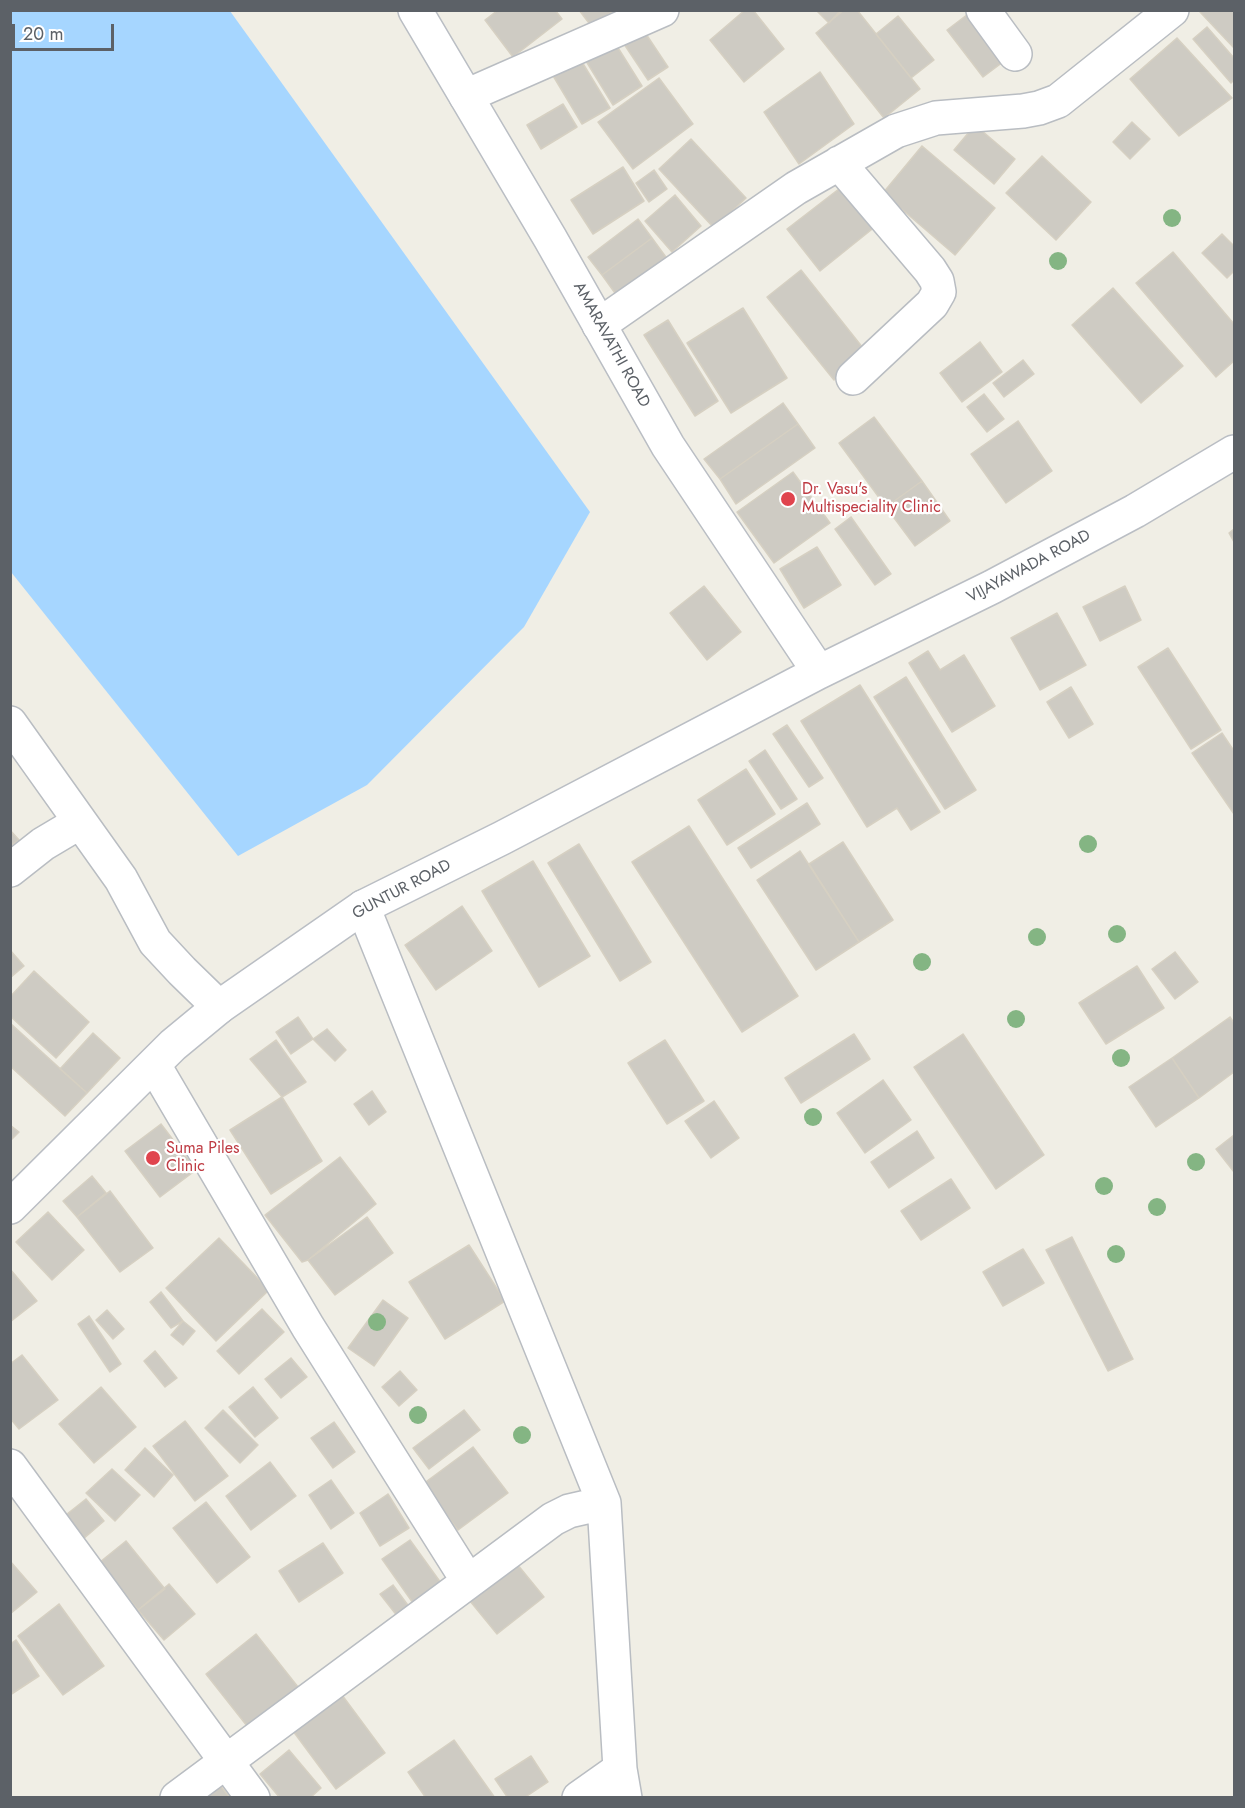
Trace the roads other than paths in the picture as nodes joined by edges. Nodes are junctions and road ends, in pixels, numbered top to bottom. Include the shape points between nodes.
1 (415, 10) edge
2 (662, 10) edge
3 (983, 10) edge
4 (1172, 10) edge
5 (1016, 54) dead end
6 (466, 96) junction
7 (839, 163) junction
8 (599, 325) junction
9 (854, 378) dead end
10 (1234, 452) edge
11 (819, 672) junction
12 (10, 723) edge
13 (80, 822) junction
14 (10, 870) edge
15 (363, 907) junction
16 (219, 1007) junction
17 (154, 1065) junction
18 (10, 1207) edge
19 (10, 1466) edge
20 (604, 1503) junction
21 (468, 1581) junction
22 (226, 1760) junction
23 (622, 1783) edge
24 (177, 1797) edge
25 (253, 1797) edge
26 (579, 1797) edge

1 - 6 street, AMARAVATHI ROAD
2 - 6 street
3 - 5 street
4 - 7 street via 1058,100 1023,111 936,118 896,131
6 - 8 street, AMARAVATHI ROAD
7 - 8 street via 796,188
7 - 9 street via 930,270 939,292 932,304
8 - 11 street, AMARAVATHI ROAD via 668,446
10 - 11 street, VIJAYAWADA ROAD via 992,588
11 - 15 street, GUNTUR ROAD
12 - 13 street
13 - 14 street
13 - 16 street via 121,879 155,942
15 - 16 street, GUNTUR ROAD
15 - 20 street
16 - 17 street, GUNTUR ROAD
17 - 18 street, GUNTUR ROAD
17 - 21 street via 308,1327
19 - 22 street
20 - 21 street via 569,1511 554,1519
20 - 23 street
21 - 22 street
22 - 24 street
22 - 25 street
23 - 26 street

